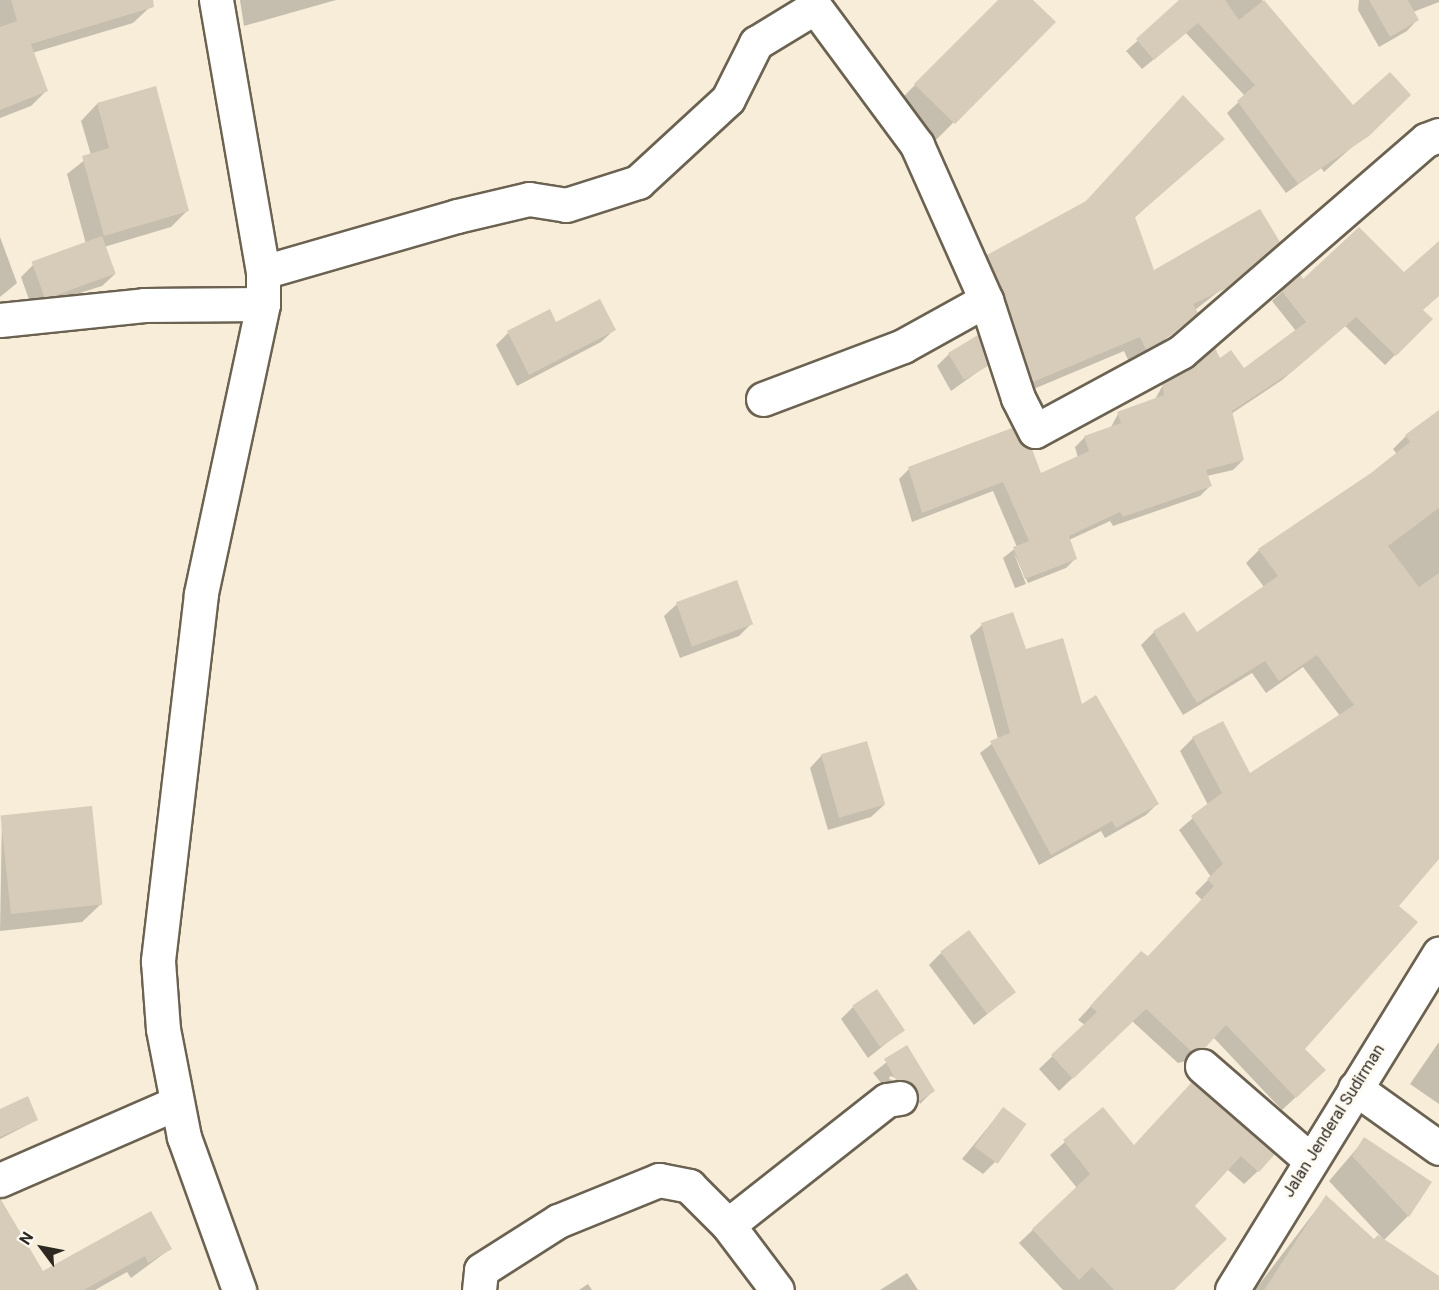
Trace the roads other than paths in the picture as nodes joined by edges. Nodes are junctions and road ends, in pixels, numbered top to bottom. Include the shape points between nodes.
1 (216, 0) edge
2 (1439, 135) edge
3 (263, 272) junction
4 (986, 300) junction
5 (263, 304) junction
6 (0, 320) edge
7 (762, 399) dead end
8 (1439, 953) edge
9 (1202, 1066) dead end
10 (1355, 1088) junction
11 (900, 1098) dead end
12 (176, 1103) junction
13 (1439, 1148) edge
14 (1309, 1159) junction
15 (0, 1180) edge
16 (728, 1225) junction
17 (239, 1290) edge
18 (479, 1290) edge
19 (777, 1290) edge
20 (1232, 1290) edge

1 - 3 street
2 - 4 street via 1416,149 1181,352 1035,431 1018,398
3 - 4 street via 457,216 529,199 566,205 639,182 729,99 751,48 815,7 918,145
3 - 5 street
4 - 7 street via 903,346
5 - 6 street via 144,305
5 - 12 street via 201,594 158,961
8 - 10 street, Jalan Jenderal Sudirman
9 - 14 street
10 - 13 street
10 - 14 street, Jalan Jenderal Sudirman
11 - 16 street via 887,1100
12 - 15 street
12 - 17 street via 205,1205
14 - 20 street, Jalan Jenderal Sudirman
16 - 18 street via 689,1186 659,1180 558,1221 481,1270
16 - 19 street

